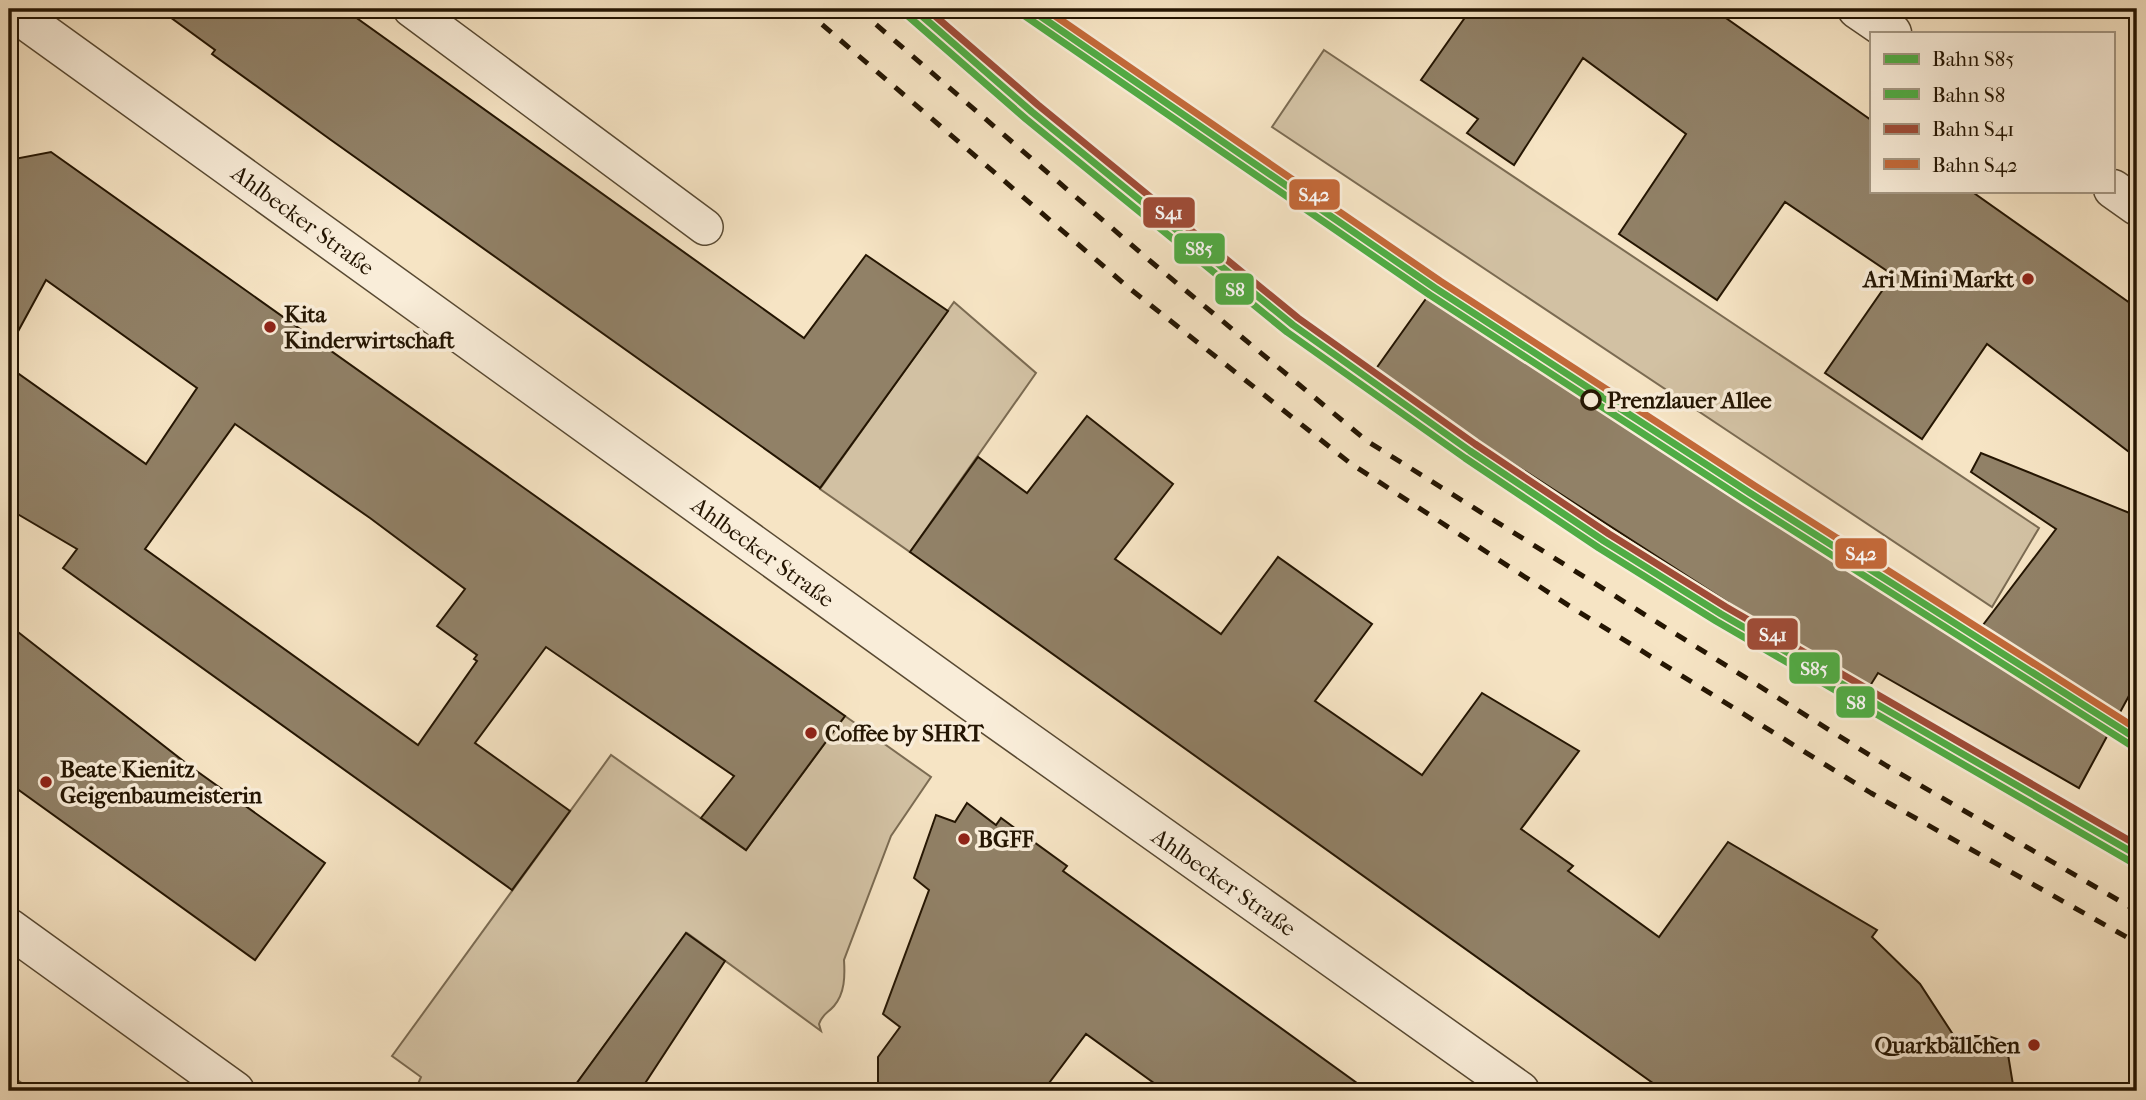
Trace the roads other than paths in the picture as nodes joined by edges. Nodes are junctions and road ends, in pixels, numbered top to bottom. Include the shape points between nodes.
1 (411, 9) edge
2 (1857, 9) edge
3 (9, 10) edge
4 (1891, 32) edge
5 (2114, 190) edge
6 (2137, 206) edge
7 (705, 228) dead end
8 (9, 928) edge
9 (235, 1091) edge
10 (1520, 1091) edge

1 - 7 lane
2 - 4 street
3 - 10 street, Ahlbecker Straße
5 - 6 street
8 - 9 street

